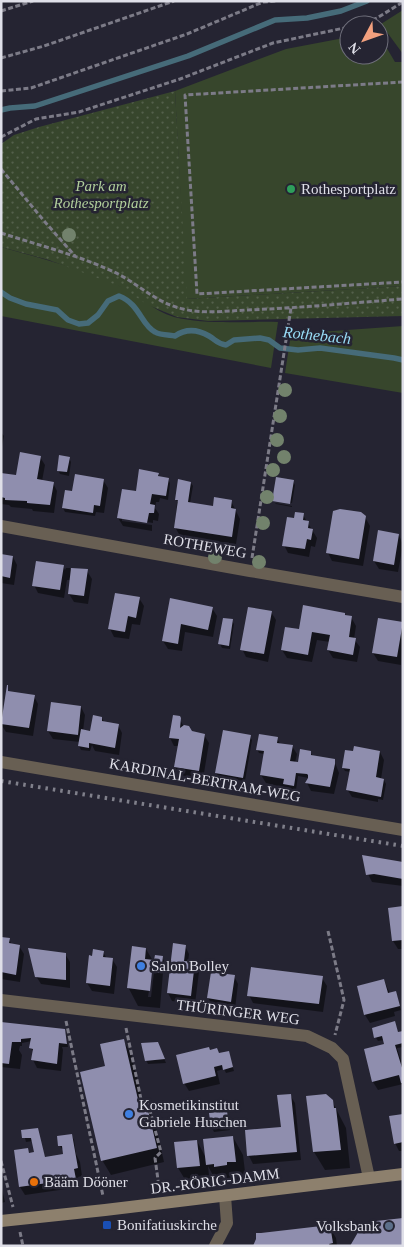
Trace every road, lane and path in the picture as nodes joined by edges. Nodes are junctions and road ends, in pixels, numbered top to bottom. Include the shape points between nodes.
1 (33, 1) edge
2 (174, 1) edge
3 (276, 1) edge
4 (403, 2) edge
5 (1, 11) edge
6 (382, 15) edge
7 (339, 29) edge
8 (1, 58) edge
9 (403, 82) edge
10 (1, 91) edge
11 (1, 137) edge
12 (1, 169) edge
13 (1, 233) edge
14 (76, 257) junction
15 (403, 282) edge
16 (403, 299) edge
17 (291, 308) junction
18 (1, 526) edge
19 (250, 571) junction
20 (403, 597) edge
21 (1, 762) edge
22 (403, 830) edge
23 (328, 931) dead end
24 (1, 1000) edge
25 (66, 1008) junction
26 (126, 1015) junction
27 (332, 1048) junction
28 (1, 1161) edge
29 (403, 1174) edge
30 (369, 1178) junction
31 (160, 1187) dead end
32 (225, 1196) junction
33 (105, 1210) junction
34 (17, 1219) junction
35 (1, 1220) edge
36 (215, 1246) edge

1 - 5 path
2 - 8 path
3 - 10 path via 263,2 179,37 31,88
4 - 6 path
7 - 11 path via 273,43 180,79 79,112 36,119
9 - 15 path via 185,95 197,294
12 - 14 path
13 - 14 path
14 - 17 path via 120,275 149,295 186,310
16 - 17 path
17 - 19 path
18 - 19 street, ROTHEWEG
19 - 20 street, ROTHEWEG
21 - 22 street, KARDINAL-BERTRAM-WEG
23 - 27 path via 344,1000
24 - 25 street, THÜRINGER WEG
25 - 26 street, THÜRINGER WEG
25 - 33 path via 66,1024
26 - 27 street, THÜRINGER WEG via 307,1036
26 - 31 path via 126,1033 142,1104 148,1103 161,1152 156,1158
27 - 30 street via 343,1059
28 - 34 path
29 - 30 street, DR.-RÖRIG-DAMM
30 - 32 street, DR.-RÖRIG-DAMM
32 - 33 street, DR.-RÖRIG-DAMM
32 - 36 street via 227,1223
33 - 34 street, DR.-RÖRIG-DAMM
34 - 35 street, DR.-RÖRIG-DAMM

